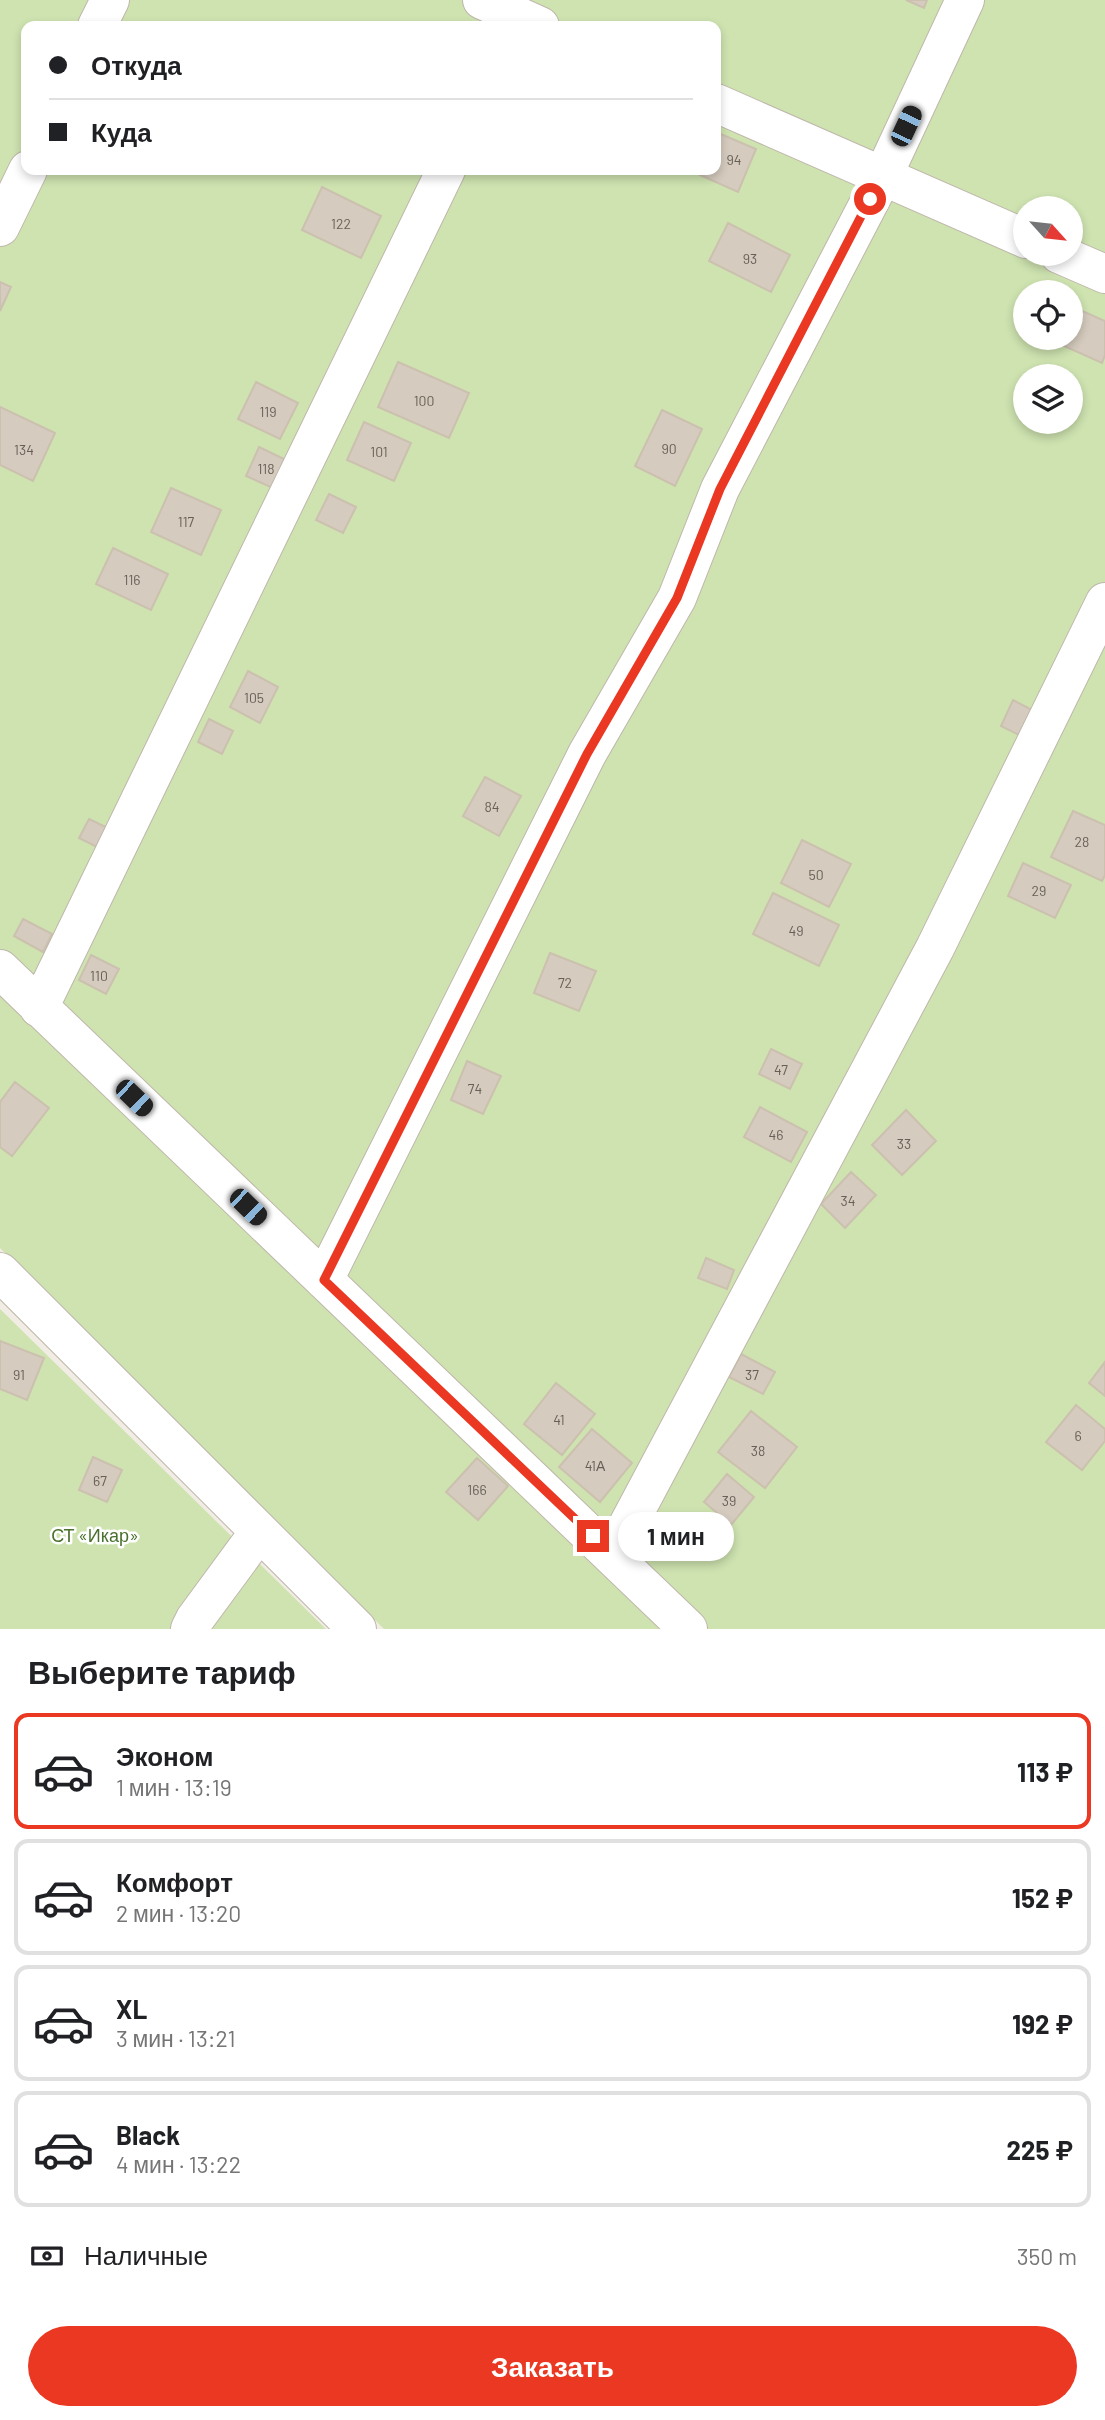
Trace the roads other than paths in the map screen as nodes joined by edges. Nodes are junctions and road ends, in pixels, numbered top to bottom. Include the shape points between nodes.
1 (110, 0) edge
2 (482, 0) edge
3 (965, 0) edge
4 (525, 18) edge
5 (100, 21) edge
6 (721, 105) edge
7 (26, 175) edge
8 (444, 175) edge
9 (883, 176) junction
10 (0, 227) edge
11 (1013, 233) edge
12 (1083, 264) edge
13 (1105, 274) edge
14 (1105, 602) edge
15 (0, 969) edge
16 (39, 1008) junction
17 (0, 1272) edge
18 (324, 1280) junction
19 (259, 1532) junction
20 (612, 1555) junction
21 (190, 1629) edge
22 (357, 1629) edge
23 (688, 1629) edge

1 - 5 lane
2 - 4 lane
3 - 9 lane
6 - 9 lane
7 - 10 lane
8 - 16 lane
9 - 11 lane
9 - 18 lane via 720,489 677,598 587,754
12 - 13 lane
14 - 20 lane via 935,948
15 - 16 lane
16 - 18 lane
17 - 19 lane
18 - 20 lane
19 - 21 lane
19 - 22 lane
20 - 23 lane

